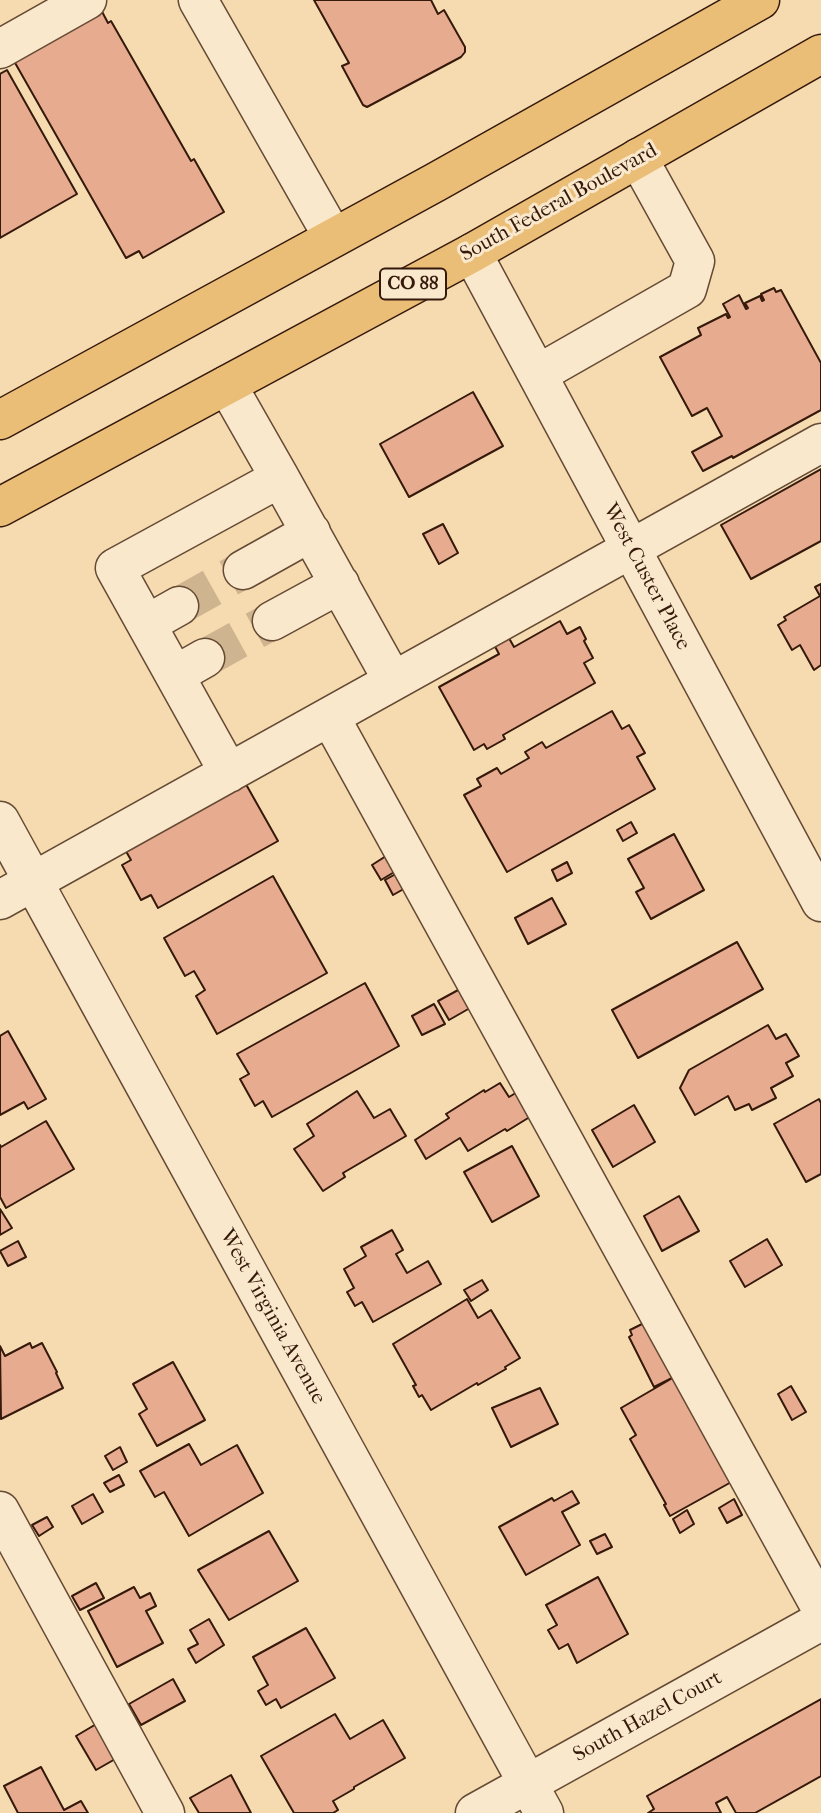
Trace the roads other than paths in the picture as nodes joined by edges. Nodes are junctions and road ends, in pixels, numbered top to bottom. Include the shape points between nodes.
1 (87, 0) edge
2 (198, 0) edge
3 (760, 0) edge
4 (0, 49) edge
5 (821, 54) edge
6 (638, 158) junction
7 (333, 237) junction
8 (472, 253) junction
9 (538, 374) junction
10 (227, 384) junction
11 (0, 420) edge
12 (821, 443) edge
13 (280, 478) junction
14 (0, 507) edge
15 (311, 532) junction
16 (631, 549) junction
17 (243, 570) tunnel mouth
18 (340, 584) junction
19 (272, 621) tunnel mouth
20 (393, 681) junction
21 (330, 717) junction
22 (229, 772) junction
23 (0, 821) edge
24 (33, 882) junction
25 (0, 900) edge
26 (821, 902) edge
27 (0, 1511) edge
28 (821, 1608) edge
29 (821, 1621) edge
30 (536, 1798) edge
31 (165, 1813) edge
32 (475, 1813) edge

1 - 4 street
2 - 7 street
3 - 7 main road
5 - 6 main road, South Federal Boulevard / CO 88
6 - 8 main road, South Federal Boulevard / CO 88
6 - 9 street via 695,261 687,289
7 - 11 main road
8 - 9 street, West Custer Place
8 - 10 main road, South Federal Boulevard / CO 88
9 - 16 street, West Custer Place
10 - 13 street
10 - 14 main road, South Federal Boulevard / CO 88
12 - 16 street
13 - 15 street
13 - 22 street via 115,568 163,615 190,666
15 - 17 street
15 - 18 street
16 - 20 street
16 - 26 street, West Custer Place
18 - 19 street
18 - 20 street
20 - 21 street
21 - 22 street
21 - 28 street
22 - 24 street
23 - 24 street, West Virginia Avenue
24 - 25 street
24 - 30 street, West Virginia Avenue
27 - 31 street
29 - 30 street, South Hazel Court
30 - 32 street, South Hazel Court

